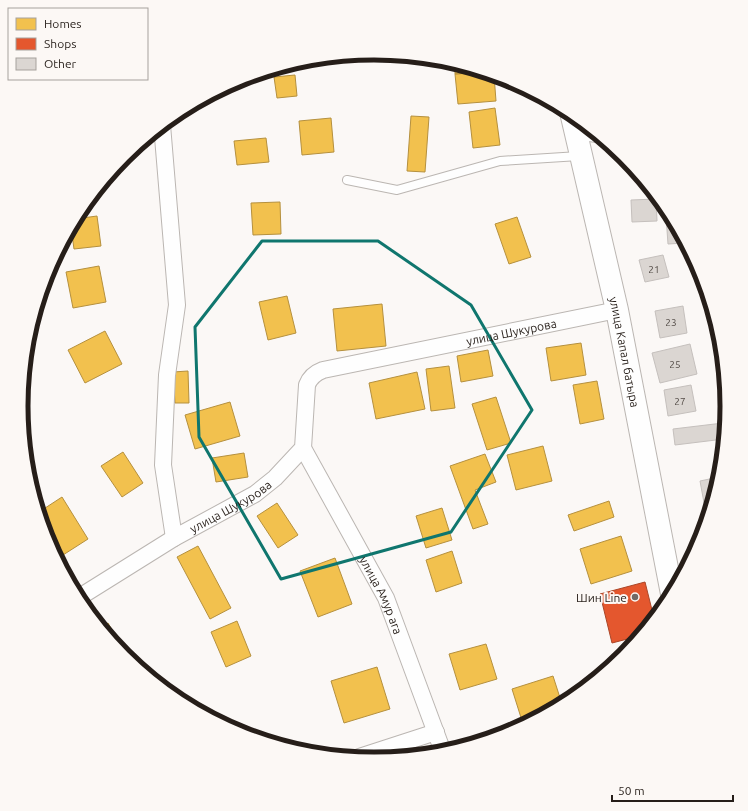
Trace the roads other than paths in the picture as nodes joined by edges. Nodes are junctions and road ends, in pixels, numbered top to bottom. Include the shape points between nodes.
1 (573, 122) edge
2 (163, 131) edge
3 (580, 156) junction
4 (347, 180) dead end
5 (617, 310) junction
6 (303, 448) junction
7 (174, 538) junction
8 (670, 585) edge
9 (84, 594) edge
10 (436, 732) junction
11 (441, 745) edge
12 (374, 752) edge

1 - 3 main road, улица Капал батыра
2 - 7 street, улица Шукурова via 177,305 167,375 163,465
3 - 4 lane via 500,161 398,190
3 - 5 main road, улица Капал батыра
5 - 6 street, улица Шукурова via 316,373 306,385
5 - 8 main road, улица Капал батыра
6 - 7 street, улица Шукурова via 275,478 255,494
6 - 10 street, улица Амур ага via 386,598
7 - 9 street
10 - 11 street, улица Амур ага
10 - 12 street

